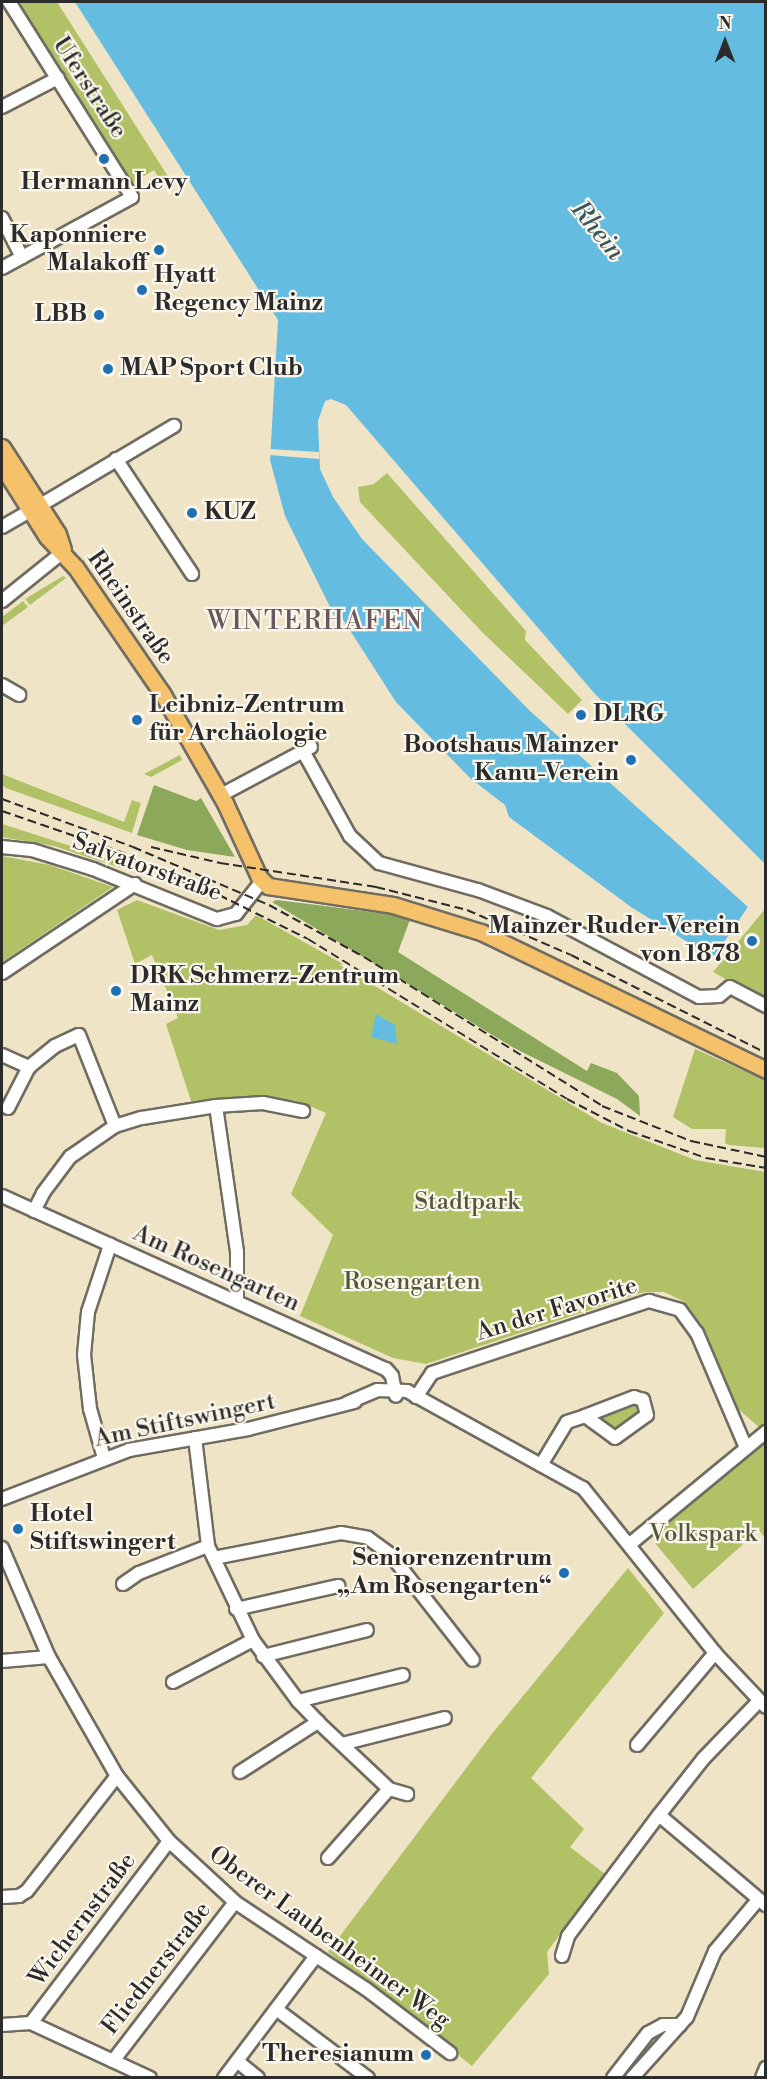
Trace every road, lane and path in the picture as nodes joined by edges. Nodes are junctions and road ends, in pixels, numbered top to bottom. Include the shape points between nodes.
1 (9, 2) edge
2 (58, 78) junction
3 (2, 107) edge
4 (2, 218) edge
5 (22, 257) junction
6 (2, 268) edge
7 (174, 426) dead end
8 (2, 447) edge
9 (116, 459) junction
10 (2, 466) edge
11 (27, 489) junction
12 (68, 489) junction
13 (31, 510) junction
14 (2, 527) edge
15 (63, 552) junction
16 (192, 574) dead end
17 (2, 601) edge
18 (2, 685) edge
19 (19, 695) dead end
20 (223, 799) junction
21 (2, 847) edge
22 (262, 881) junction
23 (135, 884) junction
24 (2, 974) edge
25 (765, 1006) edge
26 (2, 1055) edge
27 (29, 1067) junction
28 (765, 1070) edge
29 (216, 1106) junction
30 (8, 1108) dead end
31 (303, 1111) dead end
32 (115, 1126) junction
33 (2, 1196) edge
34 (34, 1211) junction
35 (110, 1245) junction
36 (237, 1299) junction
37 (396, 1392) junction
38 (416, 1397) junction
39 (585, 1416) junction
40 (765, 1432) edge
41 (195, 1438) junction
42 (746, 1448) junction
43 (104, 1458) junction
44 (542, 1465) junction
45 (2, 1499) edge
46 (630, 1544) junction
47 (208, 1546) junction
48 (4, 1554) edge
49 (214, 1558) junction
50 (123, 1584) dead end
51 (338, 1586) dead end
52 (236, 1609) junction
53 (367, 1630) dead end
54 (253, 1640) junction
55 (715, 1653) junction
56 (263, 1656) junction
57 (49, 1658) junction
58 (473, 1660) dead end
59 (2, 1661) edge
60 (403, 1675) dead end
61 (173, 1682) dead end
62 (297, 1701) junction
63 (762, 1704) edge
64 (445, 1718) dead end
65 (318, 1722) junction
66 (342, 1744) junction
67 (637, 1746) dead end
68 (240, 1772) dead end
69 (117, 1776) junction
70 (389, 1789) junction
71 (406, 1794) dead end
72 (658, 1815) junction
73 (168, 1841) junction
74 (328, 1858) dead end
75 (2, 1897) edge
76 (235, 1902) junction
77 (762, 1903) edge
78 (316, 1956) junction
79 (562, 1956) dead end
80 (276, 2009) junction
81 (31, 2024) junction
82 (2, 2025) edge
83 (680, 2025) junction
84 (450, 2054) dead end
85 (112, 2061) junction
86 (237, 2061) junction
87 (765, 2068) edge
88 (150, 2078) edge
89 (224, 2078) edge
90 (258, 2078) edge
91 (368, 2078) edge
92 (613, 2078) edge
93 (632, 2078) edge
94 (762, 2078) edge

1 - 2 street, Uferstraße
2 - 3 street
2 - 5 street, Uferstraße via 132,197
4 - 5 street
5 - 6 street
7 - 9 street
8 - 11 main road, Rheinstraße
9 - 12 street
9 - 16 street
10 - 13 main road, Rheinstraße
11 - 12 street
11 - 13 main road, Rheinstraße
12 - 13 street
13 - 14 street
13 - 15 main road, Rheinstraße via 47,537
15 - 17 street
15 - 20 main road, Rheinstraße via 162,693
18 - 19 street
20 - 22 main road, Rheinstraße
20 - 25 street via 303,752 350,836 379,863 478,890 547,916 699,996 719,996 730,987
21 - 23 street, Salvatorstraße via 32,850
22 - 23 street, Salvatorstraße via 241,909 223,919
22 - 28 main road via 279,890 415,910 481,932
23 - 24 street
26 - 27 street
27 - 30 street
27 - 32 street via 47,1051 79,1035
29 - 31 street via 263,1103
29 - 32 street
29 - 36 street via 237,1252
32 - 34 street via 70,1157 42,1193
33 - 34 street, Am Rosengarten
34 - 35 street, Am Rosengarten
35 - 36 street, Am Rosengarten
35 - 43 street via 88,1312 84,1355 90,1409
36 - 37 street, Am Rosengarten via 386,1369
37 - 38 street
37 - 41 street, Am Stiftswingert via 377,1390 287,1420
38 - 42 street, An der Favorite via 432,1373 649,1301 680,1310 697,1333
38 - 44 street
39 - 39 street via 634,1397 643,1400 647,1415 615,1438
39 - 44 street via 565,1423
40 - 42 street
41 - 43 street, Am Stiftswingert
41 - 47 street
42 - 46 street
43 - 45 street, Am Stiftswingert
44 - 46 street via 592,1497
46 - 55 street
47 - 49 street
47 - 50 street via 139,1573
48 - 57 street, Oberer Laubenheimer Weg
49 - 52 street
49 - 58 street via 341,1533 368,1538 391,1555
51 - 52 street
52 - 54 street
53 - 56 street
54 - 56 street
54 - 61 street
55 - 63 street
55 - 67 street
56 - 62 street
57 - 59 street
57 - 69 street, Oberer Laubenheimer Weg
60 - 62 street
62 - 65 street
63 - 72 street via 703,1759
64 - 66 street
65 - 66 street
65 - 68 street
66 - 70 street
69 - 73 street, Oberer Laubenheimer Weg
69 - 75 street via 27,1892
70 - 71 street
70 - 74 street
72 - 77 street
72 - 79 street via 568,1936
73 - 76 street, Oberer Laubenheimer Weg
73 - 81 street, Wichernstraße
76 - 78 street, Oberer Laubenheimer Weg
76 - 85 street, Fliednerstraße
77 - 83 street via 715,1951 692,2010
78 - 80 street
78 - 84 street, Oberer Laubenheimer Weg
80 - 86 street
80 - 91 street
81 - 82 street
81 - 85 street
83 - 92 street via 663,2025 648,2033
83 - 93 street
85 - 88 street
86 - 89 street
86 - 90 street
87 - 94 street

